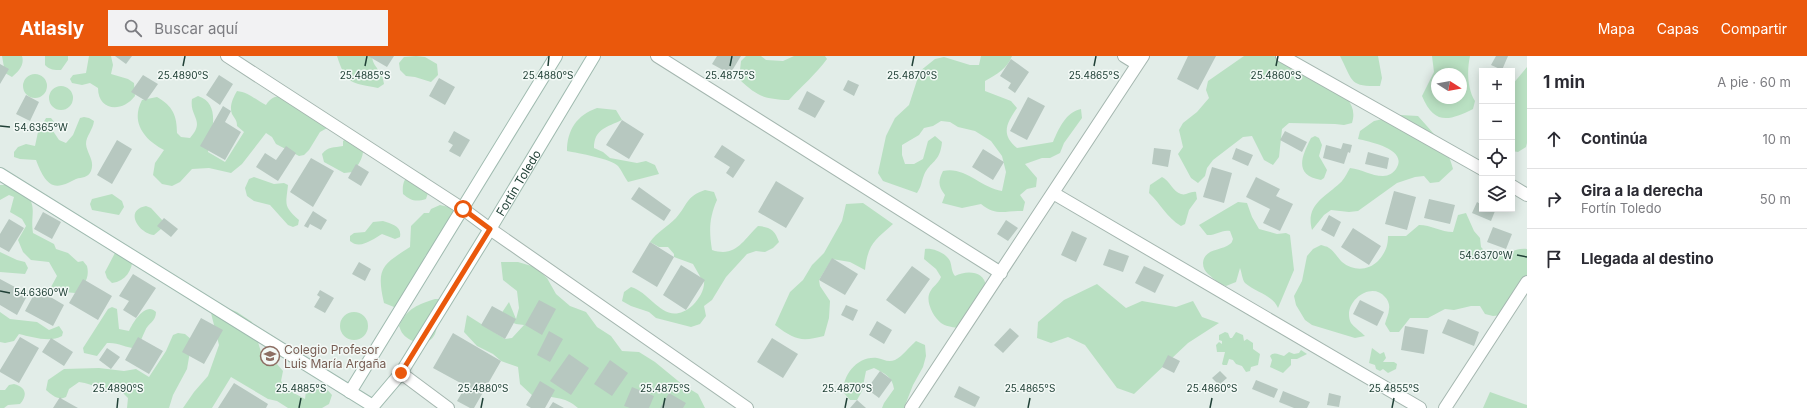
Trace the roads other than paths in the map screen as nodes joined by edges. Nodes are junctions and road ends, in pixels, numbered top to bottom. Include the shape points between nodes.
1 (227, 56) edge
2 (556, 56) edge
3 (594, 56) edge
4 (657, 56) edge
5 (1124, 56) edge
6 (1282, 56) edge
7 (1140, 60) edge
8 (1479, 167) edge
9 (0, 174) edge
10 (1515, 188) edge
11 (1053, 192) junction
12 (1527, 195) edge
13 (463, 209) junction
14 (490, 229) junction
15 (1001, 273) junction
16 (1527, 282) edge
17 (401, 373) junction
18 (350, 392) junction
19 (372, 407) edge
20 (448, 408) edge
21 (747, 408) edge
22 (911, 408) edge
23 (1420, 408) edge
24 (1445, 408) edge

1 - 13 street
2 - 13 street
3 - 14 street, Fortín Toledo
4 - 15 street
5 - 7 street
6 - 8 street
7 - 11 street
9 - 18 street
10 - 12 street
11 - 15 street
11 - 23 street
13 - 14 street
13 - 18 street
14 - 17 street, Fortín Toledo
14 - 21 street
15 - 22 street
16 - 24 street
17 - 19 street, Fortín Toledo
17 - 20 street
18 - 19 street

